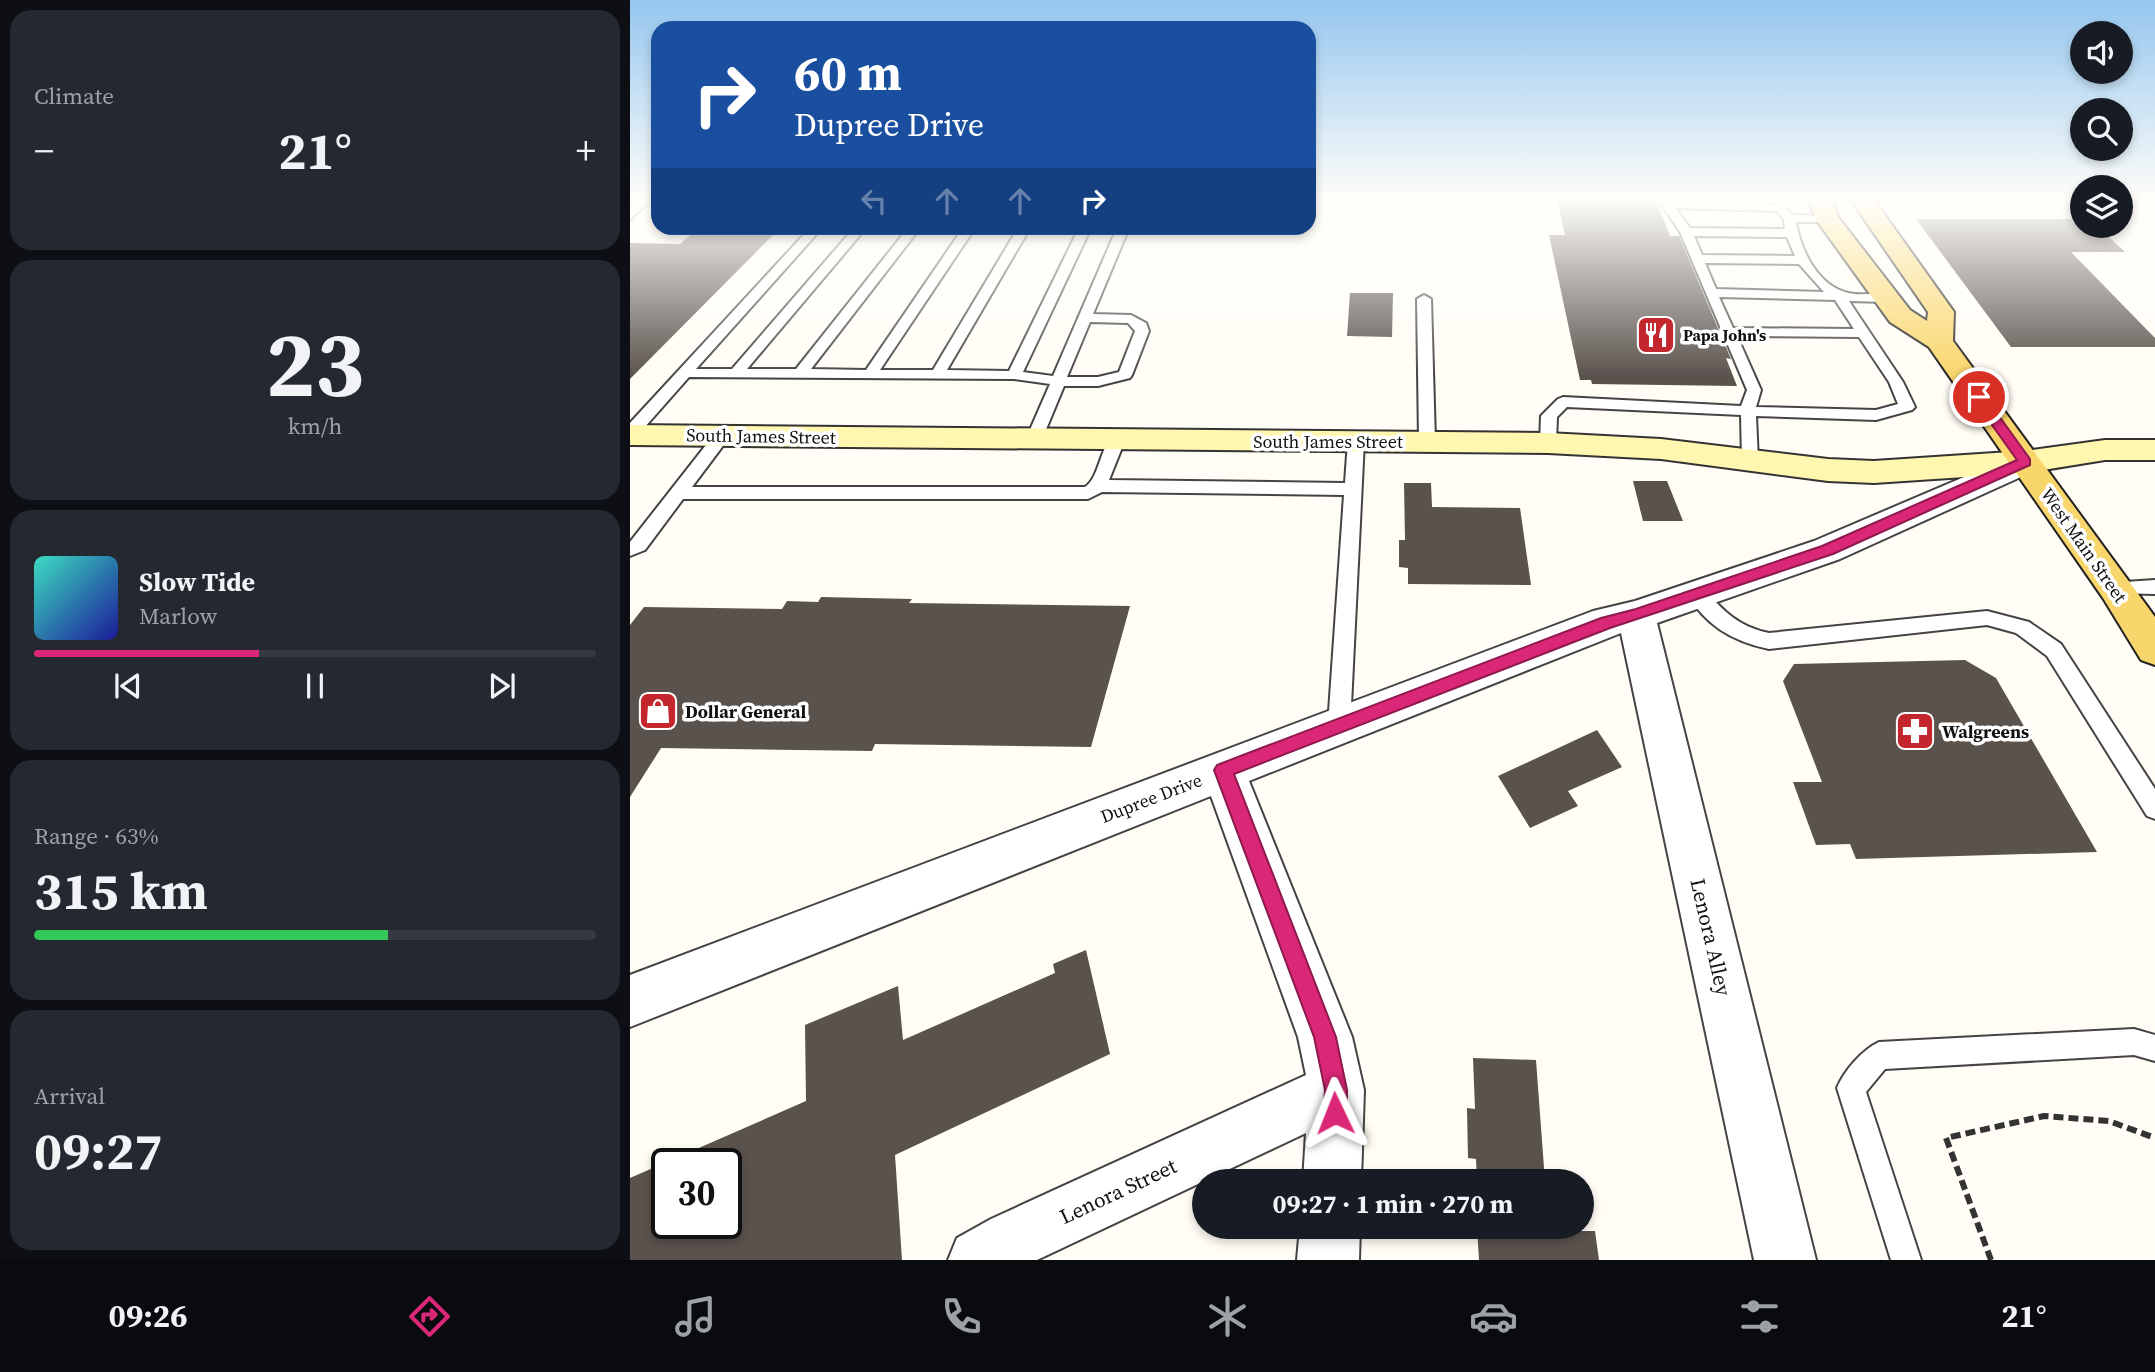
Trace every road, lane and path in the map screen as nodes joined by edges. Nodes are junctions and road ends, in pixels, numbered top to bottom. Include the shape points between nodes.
1 (788, 259) edge
2 (834, 259) edge
3 (890, 259) edge
4 (948, 259) edge
5 (1006, 259) edge
6 (1071, 259) edge
7 (1110, 259) edge
8 (1697, 259) joint
9 (1859, 259) edge
10 (1903, 259) edge
11 (1805, 260) joint
12 (1711, 293) junction
13 (1839, 296) junction
14 (1886, 298) junction
15 (1424, 299) dead end
16 (1086, 318) junction
17 (1728, 332) junction
18 (1864, 333) junction
19 (1939, 341) junction
20 (685, 373) junction
21 (736, 373) junction
22 (800, 374) junction
23 (870, 374) junction
24 (937, 375) junction
25 (1014, 375) junction
26 (1060, 381) junction
27 (1747, 411) junction
28 (630, 434) edge
29 (723, 435) junction
30 (1034, 439) junction
31 (1117, 440) junction
32 (1356, 441) junction
33 (1427, 441) junction
34 (1548, 443) junction
35 (2155, 450) edge
36 (1751, 461) junction
37 (2025, 462) junction
38 (1099, 486) junction
39 (1353, 489) junction
40 (679, 493) junction
41 (630, 550) edge
42 (2155, 587) edge
43 (2116, 588) junction
44 (1697, 594) junction
45 (1636, 615) junction
46 (2155, 649) edge
47 (1339, 726) junction
48 (1223, 770) junction
49 (2155, 809) edge
50 (630, 1001) edge
51 (2155, 1048) edge
52 (1336, 1090) junction
53 (2155, 1138) edge
54 (1333, 1169) edge
55 (1329, 1239) edge
56 (979, 1260) edge
57 (1328, 1260) edge
58 (1785, 1260) edge
59 (1906, 1260) edge
60 (1991, 1260) edge

1 - 20 lane
2 - 21 lane
3 - 22 lane
4 - 23 lane
5 - 24 lane
6 - 25 lane
7 - 16 lane
8 - 11 lane
8 - 12 lane
9 - 14 main road, West Main Street
10 - 19 main road via 1941,312
11 - 13 lane via 1815,278
12 - 13 lane
12 - 17 lane
13 - 14 lane
13 - 18 lane
14 - 19 main road, West Main Street via 1900,316
15 - 33 lane
16 - 26 lane
16 - 26 lane via 1139,323 1142,331 1129,367 1125,375 1110,381
17 - 18 lane
17 - 27 lane via 1754,390
18 - 27 lane via 1907,407 1876,415
19 - 37 main road, West Main Street
20 - 21 lane
20 - 28 lane
21 - 22 lane
22 - 23 lane
23 - 24 lane
24 - 25 lane
25 - 26 lane
26 - 30 lane
27 - 34 lane via 1563,402 1549,416
27 - 36 lane
28 - 29 street, South James Street
29 - 30 street, South James Street
29 - 40 lane
30 - 31 street, South James Street
31 - 32 street, South James Street
31 - 38 lane
32 - 33 street, South James Street
32 - 39 lane
33 - 34 street, South James Street
34 - 36 street, South James Street via 1661,449
35 - 37 street, South James Street via 2105,450
36 - 37 street, South James Street via 1874,472
37 - 43 main road, West Main Street
37 - 44 street, Dupree Drive via 1828,550
38 - 39 lane
38 - 40 lane via 1088,494
39 - 47 lane
40 - 41 lane via 639,545
42 - 43 lane
43 - 46 main road, West Main Street
44 - 45 street, Dupree Drive
44 - 49 lane via 1726,627 1748,638 1769,641 1987,618 2022,627 2054,650
45 - 47 street, Dupree Drive via 1607,622
45 - 58 street, Lenora Alley
47 - 48 street, Dupree Drive
48 - 50 street, Dupree Drive
48 - 52 street via 1325,1037
51 - 59 lane via 2134,1042 1879,1056 1851,1088
52 - 54 street
52 - 56 street, Lenora Street via 1012,1240
53 - 60 path via 2109,1121 2043,1116 1946,1138
55 - 57 street

